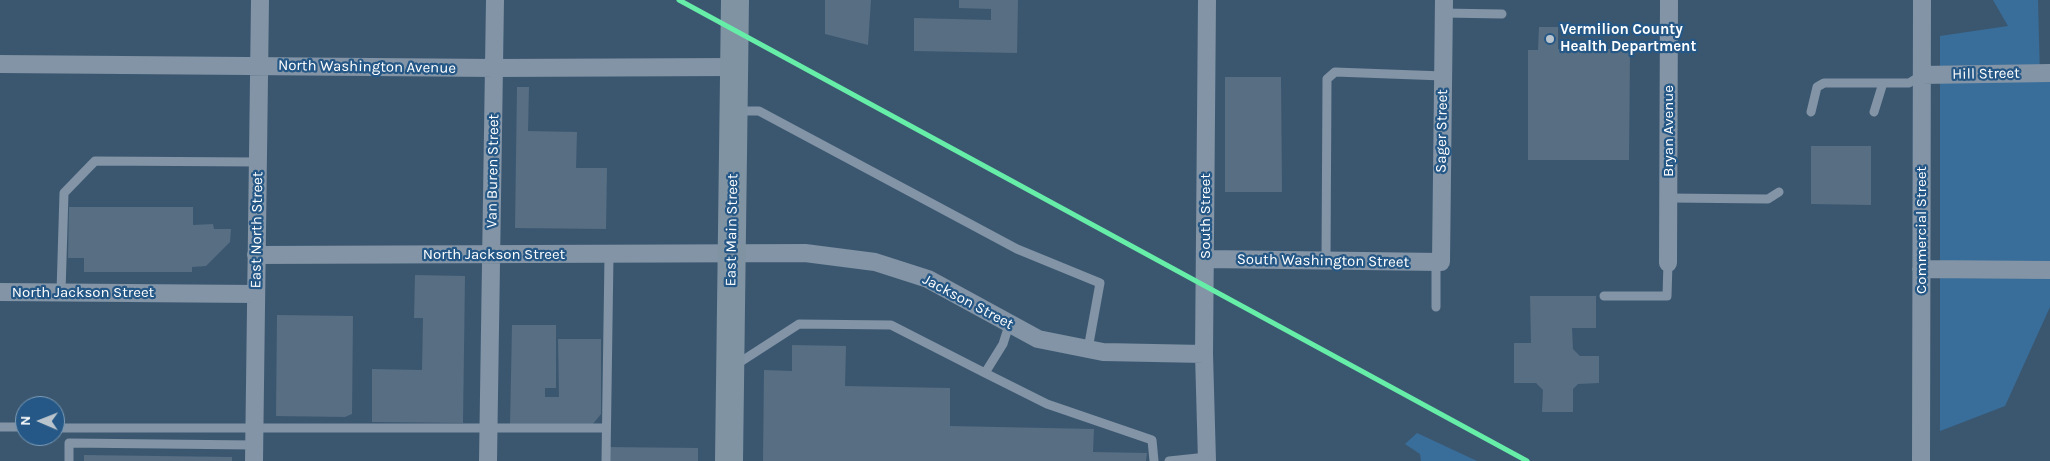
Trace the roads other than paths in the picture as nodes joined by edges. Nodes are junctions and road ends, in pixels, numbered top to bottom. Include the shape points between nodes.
1 (495, 0) edge
2 (735, 0) edge
3 (1207, 0) edge
4 (1669, 0) edge
5 (1922, 0) edge
6 (260, 1) edge
7 (1444, 7) edge
8 (1502, 14) dead end
9 (0, 64) edge
10 (259, 65) junction
11 (734, 67) junction
12 (495, 68) junction
13 (2050, 73) edge
14 (1922, 75) junction
15 (1443, 76) junction
16 (1883, 83) junction
17 (733, 112) junction
18 (1811, 112) dead end
19 (1874, 112) dead end
20 (258, 162) junction
21 (1779, 192) dead end
22 (1669, 198) junction
23 (491, 254) junction
24 (256, 255) junction
25 (609, 255) junction
26 (731, 255) junction
27 (1206, 259) junction
28 (1326, 261) junction
29 (1438, 262) junction
30 (1668, 263) joint
31 (1921, 269) junction
32 (2050, 270) edge
33 (0, 292) edge
34 (61, 292) junction
35 (256, 294) junction
36 (1604, 296) dead end
37 (1436, 307) dead end
38 (1009, 325) junction
39 (1088, 349) junction
40 (1204, 354) junction
41 (730, 368) junction
42 (985, 373) junction
43 (0, 427) edge
44 (15, 427) edge
45 (606, 428) junction
46 (65, 429) edge
47 (489, 429) junction
48 (254, 444) edge
49 (1207, 459) edge
50 (69, 461) edge
51 (488, 461) edge
52 (606, 461) edge
53 (729, 461) edge
54 (1154, 461) edge
55 (1169, 461) edge
56 (1921, 461) edge

1 - 12 street, Van Buren Street
2 - 11 main road, East Main Street
3 - 27 street, South Street
4 - 22 street, Bryan Avenue
5 - 14 street, Commercial Street
6 - 10 street, East North Street
7 - 8 lane
7 - 15 street, Sager Street
9 - 10 street, North Washington Avenue
10 - 12 street, North Washington Avenue
10 - 20 street, East North Street
11 - 12 street, North Washington Avenue
11 - 17 main road, East Main Street
12 - 23 street, Van Buren Street
13 - 14 street, Hill Street
14 - 16 lane via 1908,83
14 - 31 street, Commercial Street
15 - 28 lane via 1335,72 1327,79
15 - 29 street, Sager Street
16 - 18 lane via 1824,83 1817,87
16 - 19 lane
17 - 26 main road, East Main Street
17 - 39 lane via 759,111 1017,248 1100,283
20 - 24 street, East North Street
20 - 34 lane via 95,161 64,193
21 - 22 lane via 1768,199
22 - 30 street, Bryan Avenue
23 - 24 street, North Jackson Street
23 - 25 street, North Jackson Street
23 - 47 street, Van Buren Street
24 - 35 street, East North Street
25 - 26 street, North Jackson Street
25 - 45 lane
26 - 38 street, Jackson Street via 806,253 875,262 928,279
26 - 41 main road, East Main Street
27 - 28 street, South Washington Street
27 - 40 street, South Street
28 - 29 street, South Washington Street
29 - 37 lane
30 - 36 lane via 1667,296
31 - 32 street
31 - 56 street, Commercial Street
33 - 34 street, North Jackson Street
34 - 35 street, North Jackson Street
35 - 48 street, East North Street
38 - 39 street, Jackson Street via 1038,339
38 - 42 lane via 1003,344
39 - 40 street, Jackson Street
40 - 49 street, South Street
41 - 42 lane via 799,324 891,325
41 - 53 main road, East Main Street
42 - 54 lane via 1047,404 1152,440
43 - 44 lane
45 - 47 lane
45 - 52 lane
46 - 48 lane
47 - 48 lane
47 - 51 street, Van Buren Street
48 - 50 lane via 70,443
49 - 55 lane

